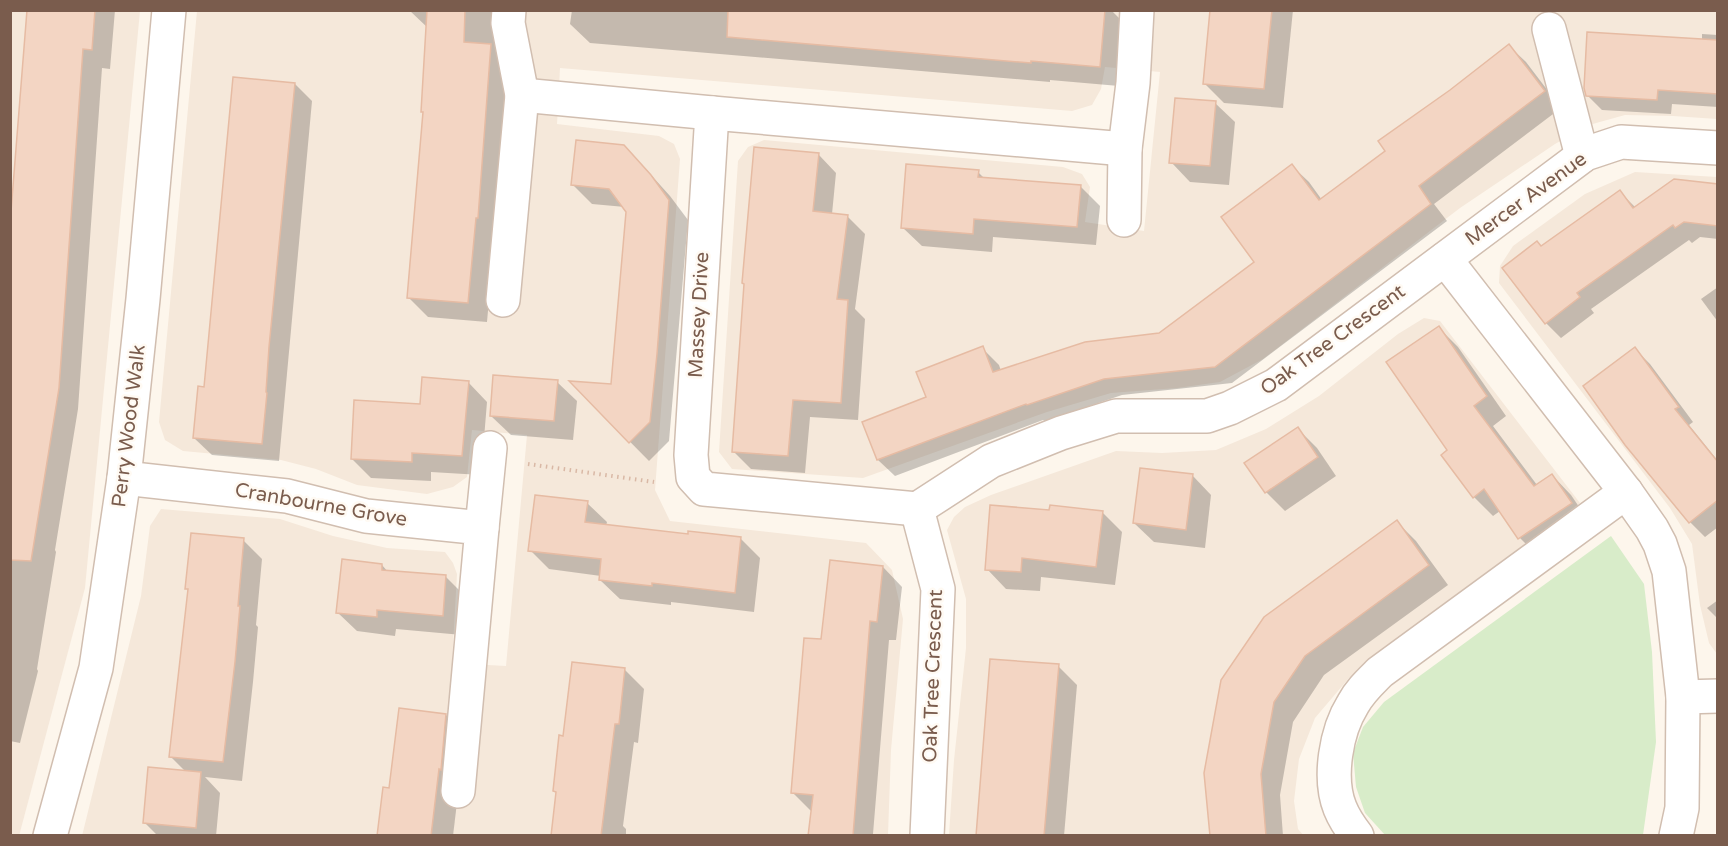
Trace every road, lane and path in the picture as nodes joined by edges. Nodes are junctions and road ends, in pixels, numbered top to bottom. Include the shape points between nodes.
1 (169, 10) edge
2 (509, 10) edge
3 (1137, 10) edge
4 (1549, 29) dead end
5 (522, 95) junction
6 (711, 113) junction
7 (1125, 148) junction
8 (1718, 148) edge
9 (1582, 156) junction
10 (1124, 220) dead end
11 (1445, 259) junction
12 (503, 300) dead end
13 (489, 453) joint
14 (124, 477) junction
15 (705, 489) junction
16 (1626, 492) junction
17 (917, 509) junction
18 (482, 528) junction
19 (1718, 696) edge
20 (1683, 697) junction
21 (458, 791) dead end
22 (50, 836) edge
23 (927, 836) edge
24 (1357, 836) edge
25 (1676, 836) edge

1 - 14 street, Perry Wood Walk
2 - 5 street
3 - 7 street
4 - 9 street
5 - 6 street
5 - 12 street
6 - 7 street
6 - 15 street, Massey Drive via 691,455 693,477
7 - 10 street
8 - 9 street, Mercer Avenue via 1621,142
9 - 11 street, Mercer Avenue
11 - 16 street
11 - 17 street, Oak Tree Crescent via 1276,385 1230,408 1207,416 1116,416 1061,433 991,461
13 - 15 path
13 - 18 street
14 - 18 street, Cranbourne Grove via 288,495 366,516
14 - 22 street, Perry Wood Walk via 96,668
15 - 17 street
16 - 20 street via 1652,529 1669,571
16 - 24 street via 1380,672 1365,687 1352,704 1336,750 1339,807
17 - 23 street, Oak Tree Crescent via 938,589
18 - 21 street
19 - 20 street
20 - 25 street via 1682,808

